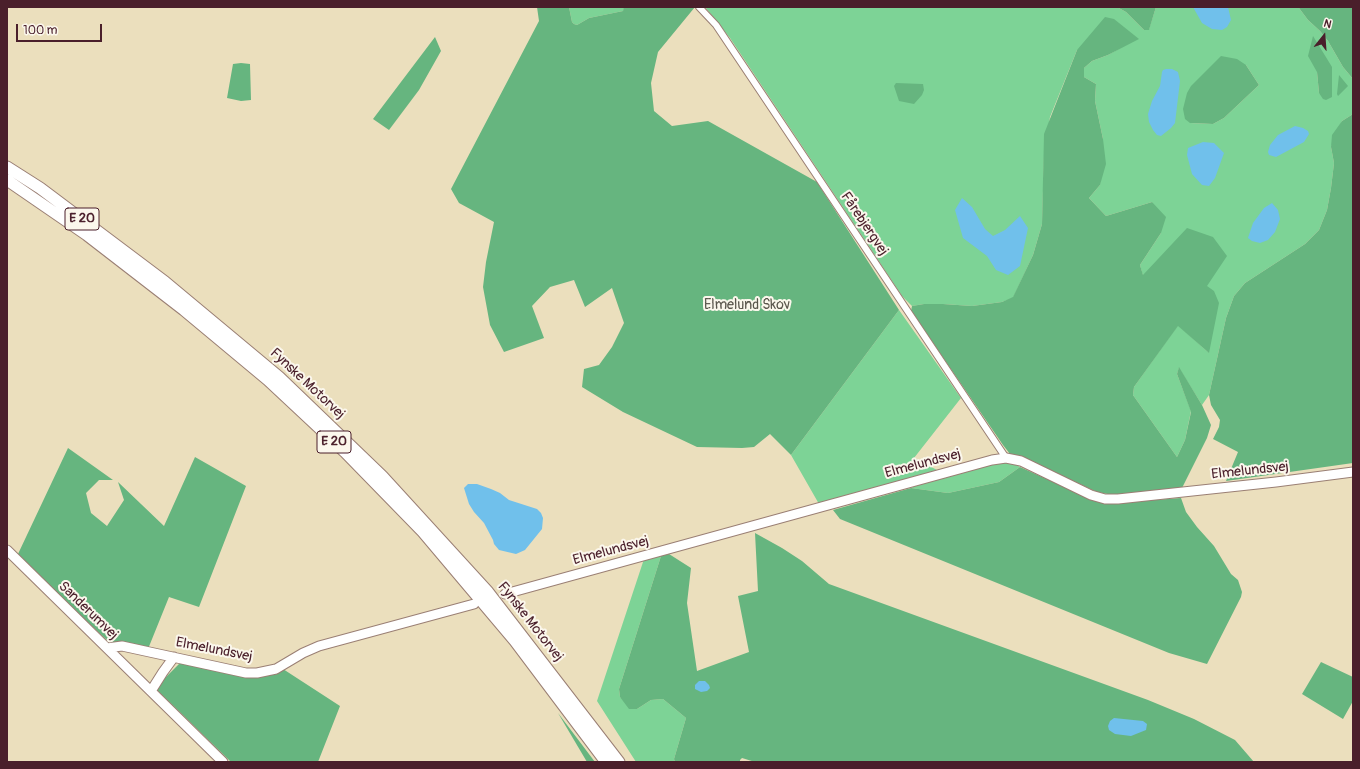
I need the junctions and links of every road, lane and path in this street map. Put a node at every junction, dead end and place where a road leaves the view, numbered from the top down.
1 (699, 7) edge
2 (7, 167) edge
3 (7, 180) edge
4 (1006, 458) junction
5 (1353, 472) edge
6 (7, 550) edge
7 (505, 594) dead end
8 (474, 604) dead end
9 (107, 648) junction
10 (174, 657) junction
11 (151, 691) junction
12 (223, 762) edge
13 (606, 762) edge
14 (619, 762) edge

1 - 4 street, Fårebjergvej
2 - 14 highway, Fynske Motorvej / E 20
3 - 13 highway, Fynske Motorvej / E 20
4 - 5 street, Elmelundsvej
4 - 7 street, Elmelundsvej
6 - 9 street, Sanderumvej
8 - 10 street, Elmelundsvej
9 - 10 street, Elmelundsvej
9 - 11 street, Sanderumvej
10 - 11 street
11 - 12 street, Sanderumvej

